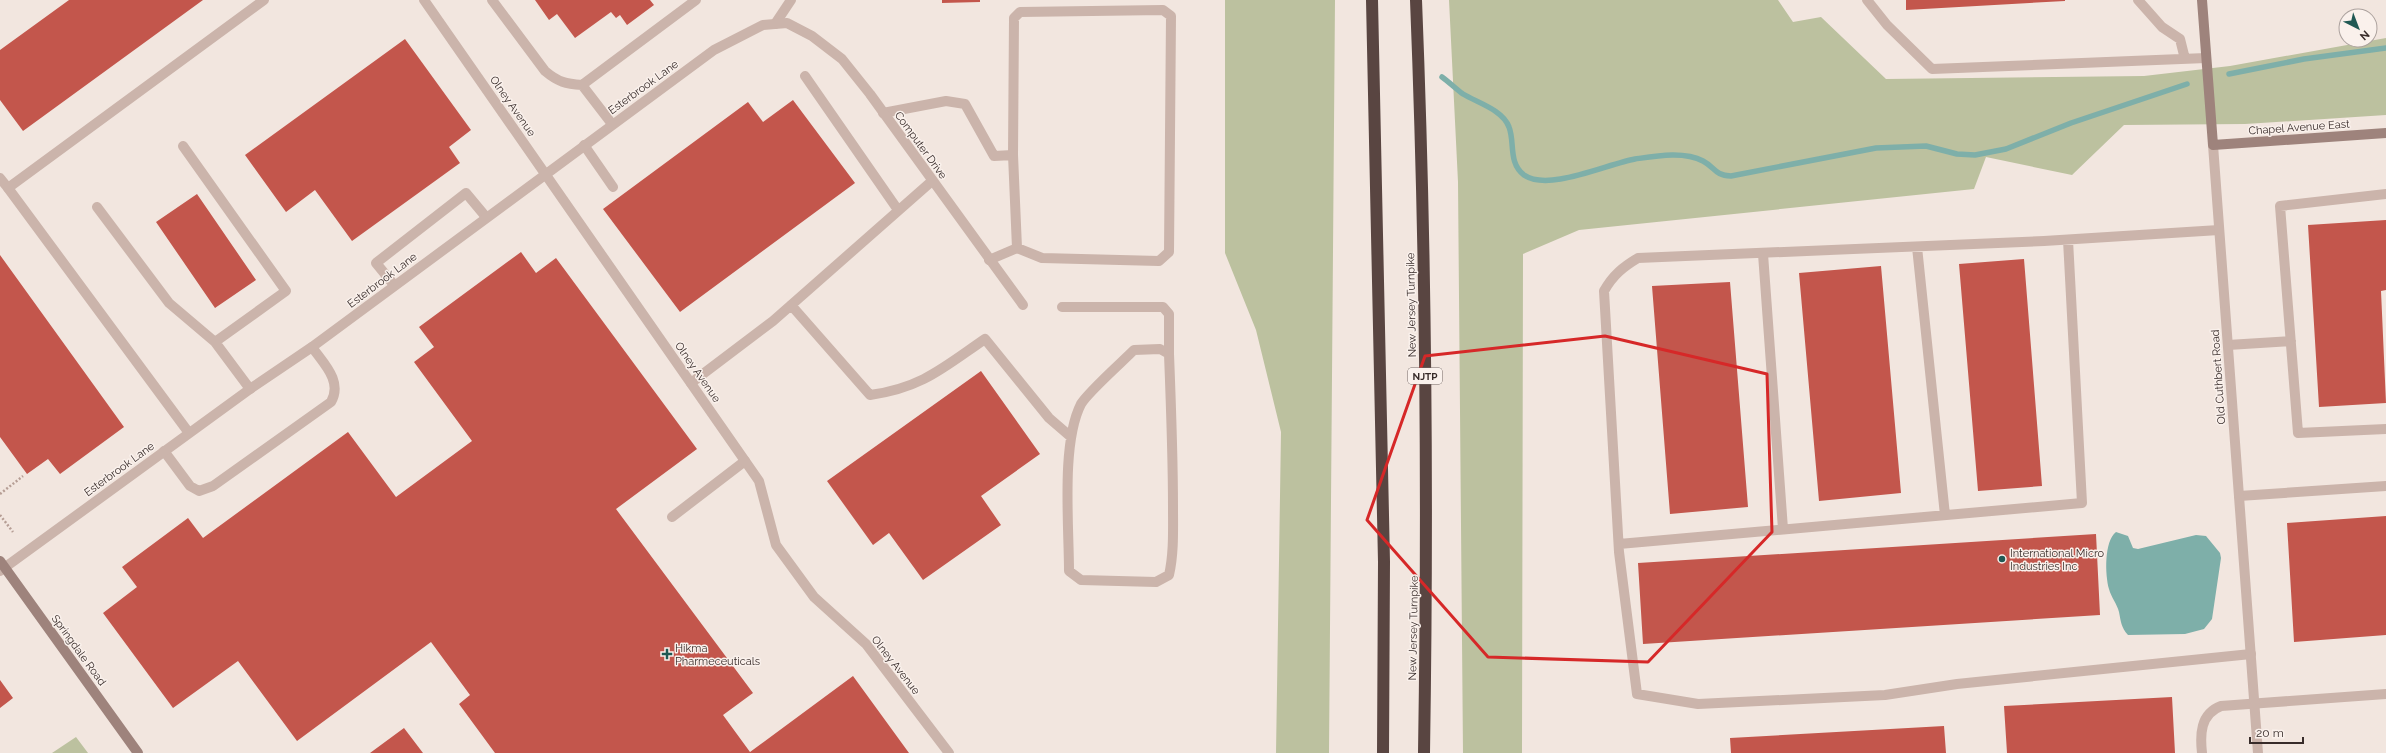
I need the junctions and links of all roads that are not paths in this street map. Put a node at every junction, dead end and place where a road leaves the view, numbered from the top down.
1 (264, 0) edge
2 (424, 0) edge
3 (492, 0) edge
4 (696, 0) edge
5 (791, 0) edge
6 (1372, 0) edge
7 (1416, 0) edge
8 (1867, 0) edge
9 (2138, 0) edge
10 (2202, 0) edge
11 (777, 24) junction
12 (2206, 58) junction
13 (2185, 59) junction
14 (805, 76) dead end
15 (582, 85) junction
16 (883, 113) junction
17 (612, 124) junction
18 (2386, 133) edge
19 (584, 145) junction
20 (2213, 145) junction
21 (183, 146) dead end
22 (1013, 155) junction
23 (545, 173) junction
24 (0, 178) edge
25 (932, 181) junction
26 (613, 187) dead end
27 (8, 188) junction
28 (2386, 194) edge
29 (97, 207) dead end
30 (898, 210) junction
31 (486, 217) junction
32 (2220, 230) junction
33 (2068, 240) junction
34 (1917, 247) junction
35 (1017, 248) junction
36 (1763, 254) junction
37 (989, 260) junction
38 (394, 285) junction
39 (791, 304) junction
40 (1023, 305) dead end
41 (1062, 307) dead end
42 (2291, 341) junction
43 (215, 342) junction
44 (2228, 346) junction
45 (312, 347) junction
46 (1169, 354) junction
47 (691, 383) junction
48 (250, 388) junction
49 (2386, 429) edge
50 (189, 433) junction
51 (1071, 437) junction
52 (164, 451) junction
53 (745, 461) junction
54 (2386, 486) edge
55 (2239, 496) junction
56 (1945, 515) junction
57 (672, 517) dead end
58 (1783, 529) junction
59 (1619, 544) junction
60 (2, 566) edge
61 (2251, 654) junction
62 (2386, 694) edge
63 (2254, 704) junction
64 (138, 753) edge
65 (949, 753) edge
66 (1383, 753) edge
67 (1424, 753) edge
68 (2202, 753) edge
69 (2258, 753) edge

1 - 27 street
2 - 23 street, Olney Avenue
3 - 15 street
4 - 15 street
5 - 11 street
6 - 66 highway
7 - 67 highway, New Jersey Turnpike / NJTP
8 - 13 street
9 - 13 street
10 - 12 street, Old Cuthbert Road
11 - 16 street, Computer Drive
11 - 17 street, Esterbrook Lane
12 - 13 street
12 - 20 street, Old Cuthbert Road
14 - 30 street
15 - 17 street
16 - 22 street
16 - 25 street, Computer Drive
17 - 19 street, Esterbrook Lane
18 - 20 street, Chapel Avenue East
19 - 23 street, Esterbrook Lane
19 - 26 street
20 - 32 street, Old Cuthbert Road
21 - 43 street
22 - 35 street
22 - 35 street
23 - 31 street, Esterbrook Lane
23 - 47 street, Olney Avenue
24 - 27 street
25 - 30 street
25 - 37 street, Computer Drive
27 - 50 street
28 - 42 street
29 - 43 street
30 - 39 street
31 - 38 street, Esterbrook Lane
31 - 38 street
32 - 33 street
32 - 44 street, Old Cuthbert Road
33 - 34 street
33 - 56 street
34 - 36 street
34 - 56 street
35 - 37 street
36 - 58 street
36 - 59 street
37 - 40 street, Computer Drive
38 - 45 street, Esterbrook Lane
39 - 47 street
39 - 51 street
41 - 46 street
42 - 44 street
42 - 49 street
43 - 48 street
44 - 55 street, Old Cuthbert Road
45 - 48 street, Esterbrook Lane
45 - 52 street
46 - 51 street
46 - 51 street
47 - 53 street, Olney Avenue
48 - 50 street, Esterbrook Lane
50 - 52 street, Esterbrook Lane
52 - 60 street, Esterbrook Lane
53 - 57 street
53 - 65 street, Olney Avenue
54 - 55 street
55 - 61 street, Old Cuthbert Road
56 - 58 street
58 - 59 street
59 - 61 street
60 - 64 street, Springdale Road
61 - 63 street, Old Cuthbert Road
62 - 63 street
63 - 68 street
63 - 69 street, Old Cuthbert Road

